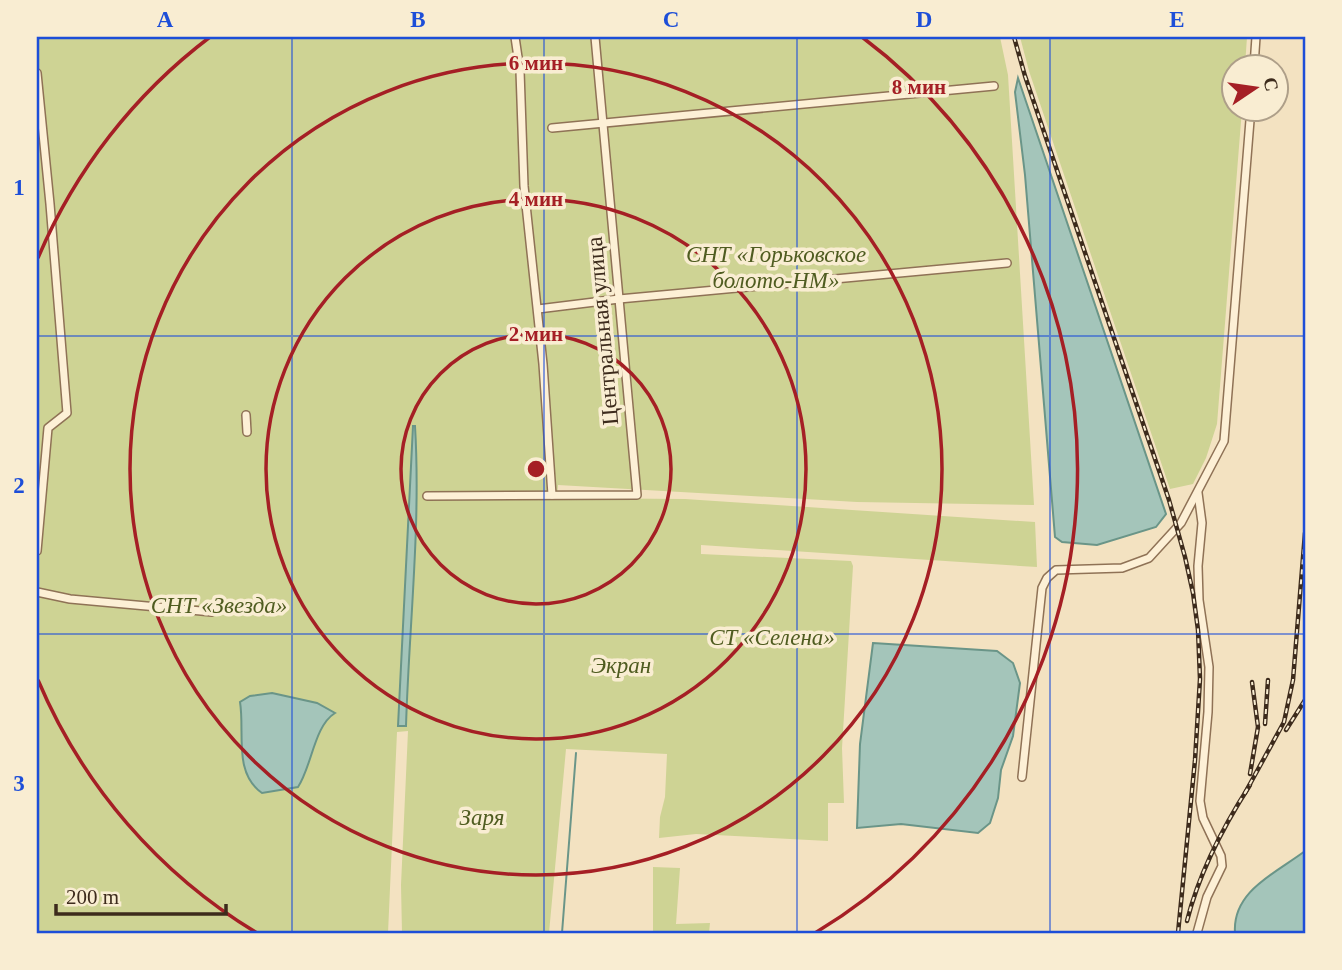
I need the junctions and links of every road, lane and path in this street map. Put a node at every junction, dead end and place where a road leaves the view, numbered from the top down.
1 (515, 37) edge
2 (595, 37) edge
3 (37, 73) edge
4 (994, 86) dead end
5 (603, 122) junction
6 (1250, 122) edge
7 (552, 128) dead end
8 (1007, 263) dead end
9 (619, 299) junction
10 (538, 309) junction
11 (246, 415) dead end
12 (247, 432) dead end
13 (1198, 492) junction
14 (552, 495) junction
15 (427, 496) dead end
16 (1189, 508) junction
17 (1202, 523) junction
18 (37, 551) edge
19 (37, 592) edge
20 (212, 612) dead end
21 (1022, 777) dead end
22 (1198, 933) edge

1 - 10 street
2 - 5 street, Центральная улица
3 - 18 street
4 - 5 street
5 - 7 street
5 - 9 street, Центральная улица
6 - 13 street
8 - 9 street
9 - 10 street
9 - 14 street, Центральная улица
10 - 14 street
11 - 12 street
13 - 16 street
13 - 17 street
14 - 15 street
16 - 17 street
16 - 21 street
17 - 22 street
19 - 20 street

